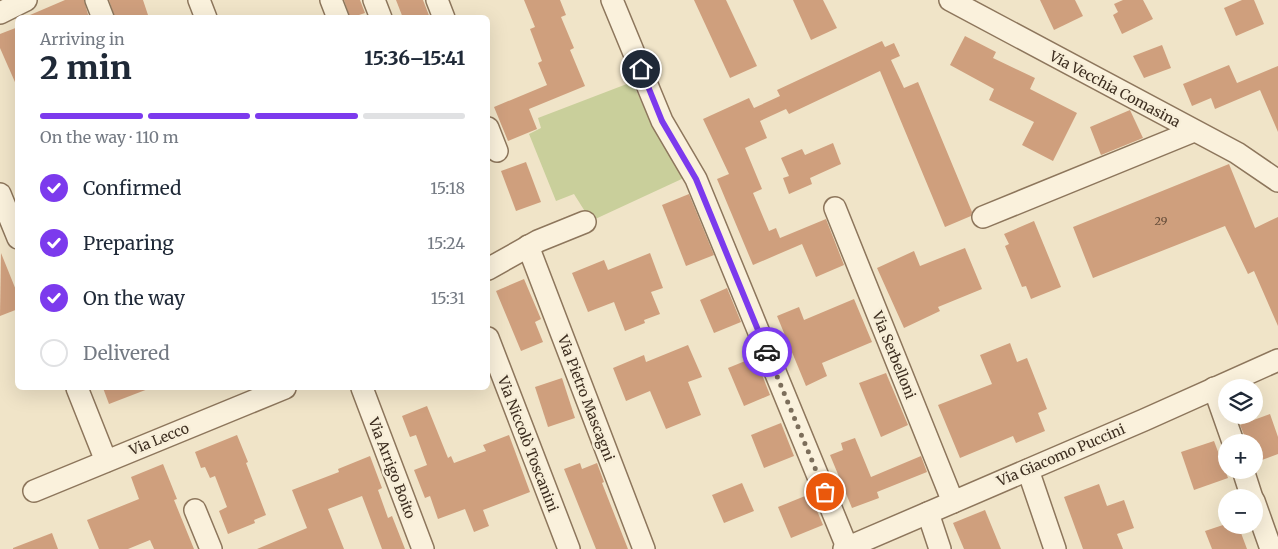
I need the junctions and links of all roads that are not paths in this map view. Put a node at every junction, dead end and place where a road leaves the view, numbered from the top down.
1 (26, 0) edge
2 (96, 0) edge
3 (199, 0) edge
4 (331, 0) edge
5 (374, 0) edge
6 (437, 0) edge
7 (612, 0) edge
8 (950, 0) edge
9 (0, 13) edge
10 (102, 15) edge
11 (205, 15) edge
12 (337, 15) edge
13 (380, 15) edge
14 (443, 15) edge
15 (1194, 131) junction
16 (490, 133) edge
17 (497, 151) dead end
18 (1278, 181) edge
19 (0, 194) edge
20 (835, 208) dead end
21 (983, 217) dead end
22 (585, 222) dead end
23 (15, 231) edge
24 (528, 246) junction
25 (490, 268) edge
26 (490, 343) edge
27 (1278, 360) edge
28 (1214, 388) junction
29 (78, 390) edge
30 (273, 390) edge
31 (363, 390) edge
32 (250, 394) edge
33 (1230, 434) edge
34 (106, 461) junction
35 (1028, 470) junction
36 (34, 491) dead end
37 (953, 502) junction
38 (195, 510) dead end
39 (928, 513) junction
40 (1263, 528) edge
41 (845, 548) edge
42 (211, 549) edge
43 (423, 549) edge
44 (569, 549) edge
45 (644, 549) edge
46 (940, 549) edge
47 (1055, 549) edge
48 (1270, 549) edge

1 - 9 street
2 - 10 street
3 - 11 street
4 - 12 street
5 - 13 street
6 - 14 street
7 - 41 street
8 - 15 street, Via Vecchia Comasina
15 - 18 street, Via Vecchia Comasina
15 - 21 street
16 - 17 street
19 - 23 street
20 - 37 street, Via Serbelloni
22 - 24 street
24 - 25 street
24 - 45 street, Via Pietro Mascagni
26 - 44 street, Via Niccolò Toscanini
27 - 28 street, Via Giacomo Puccini
28 - 33 street
28 - 35 street, Via Giacomo Puccini
29 - 34 street
30 - 32 street, Via Lecco
31 - 43 street, Via Arrigo Boito
32 - 34 street, Via Lecco
34 - 36 street, Via Lecco
35 - 37 street, Via Giacomo Puccini
35 - 47 street
37 - 39 street, Via Giacomo Puccini
38 - 42 street
39 - 41 street, Via Giacomo Puccini
39 - 46 street
40 - 48 street

